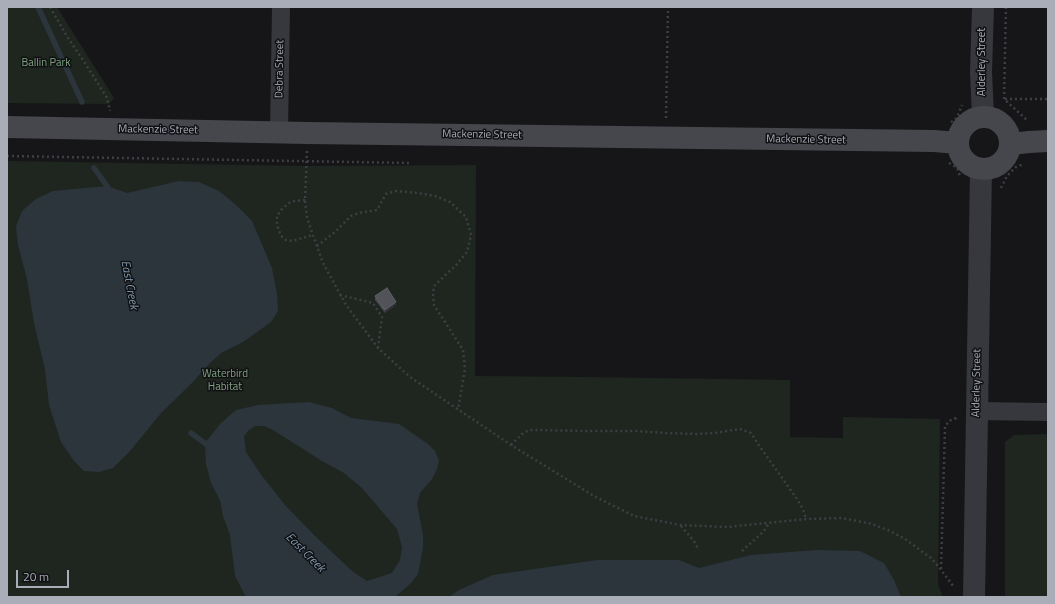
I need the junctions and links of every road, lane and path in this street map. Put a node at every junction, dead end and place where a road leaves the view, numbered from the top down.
1 (50, 7) edge
2 (281, 7) edge
3 (668, 7) edge
4 (983, 7) edge
5 (1006, 7) edge
6 (1000, 99) dead end
7 (1004, 99) junction
8 (1048, 99) edge
9 (110, 111) dead end
10 (983, 116) junction
11 (1028, 121) dead end
12 (7, 127) edge
13 (279, 132) junction
14 (666, 138) junction
15 (1048, 141) edge
16 (958, 142) junction
17 (1011, 144) junction
18 (7, 156) edge
19 (944, 160) dead end
20 (307, 162) junction
21 (411, 163) dead end
22 (981, 169) junction
23 (960, 180) dead end
24 (305, 200) junction
25 (313, 235) junction
26 (317, 246) junction
27 (340, 295) junction
28 (378, 348) junction
29 (458, 410) junction
30 (966, 411) junction
31 (1048, 412) edge
32 (511, 445) junction
33 (806, 519) junction
34 (769, 522) junction
35 (680, 526) junction
36 (698, 550) dead end
37 (742, 551) dead end
38 (974, 597) edge

1 - 9 path
2 - 13 street, Debra Street
3 - 14 path
4 - 10 street, Alderley Street
5 - 7 path
6 - 7 path
7 - 8 path
7 - 11 path
10 - 16 main road
10 - 17 main road
12 - 13 main road, Mackenzie Street
13 - 14 main road, Mackenzie Street
14 - 16 main road, Mackenzie Street
15 - 17 main road
16 - 22 main road
17 - 22 main road
18 - 20 path
19 - 23 path
20 - 21 path
20 - 24 path
22 - 30 street, Alderley Street
24 - 25 path
24 - 25 path
25 - 26 path
26 - 27 path
26 - 29 path
27 - 28 path
27 - 28 path
28 - 29 path
29 - 32 path
30 - 31 street
30 - 33 path
30 - 38 street, Alderley Street
32 - 33 path
32 - 35 path
33 - 34 path
34 - 35 path
34 - 37 path
35 - 36 path

